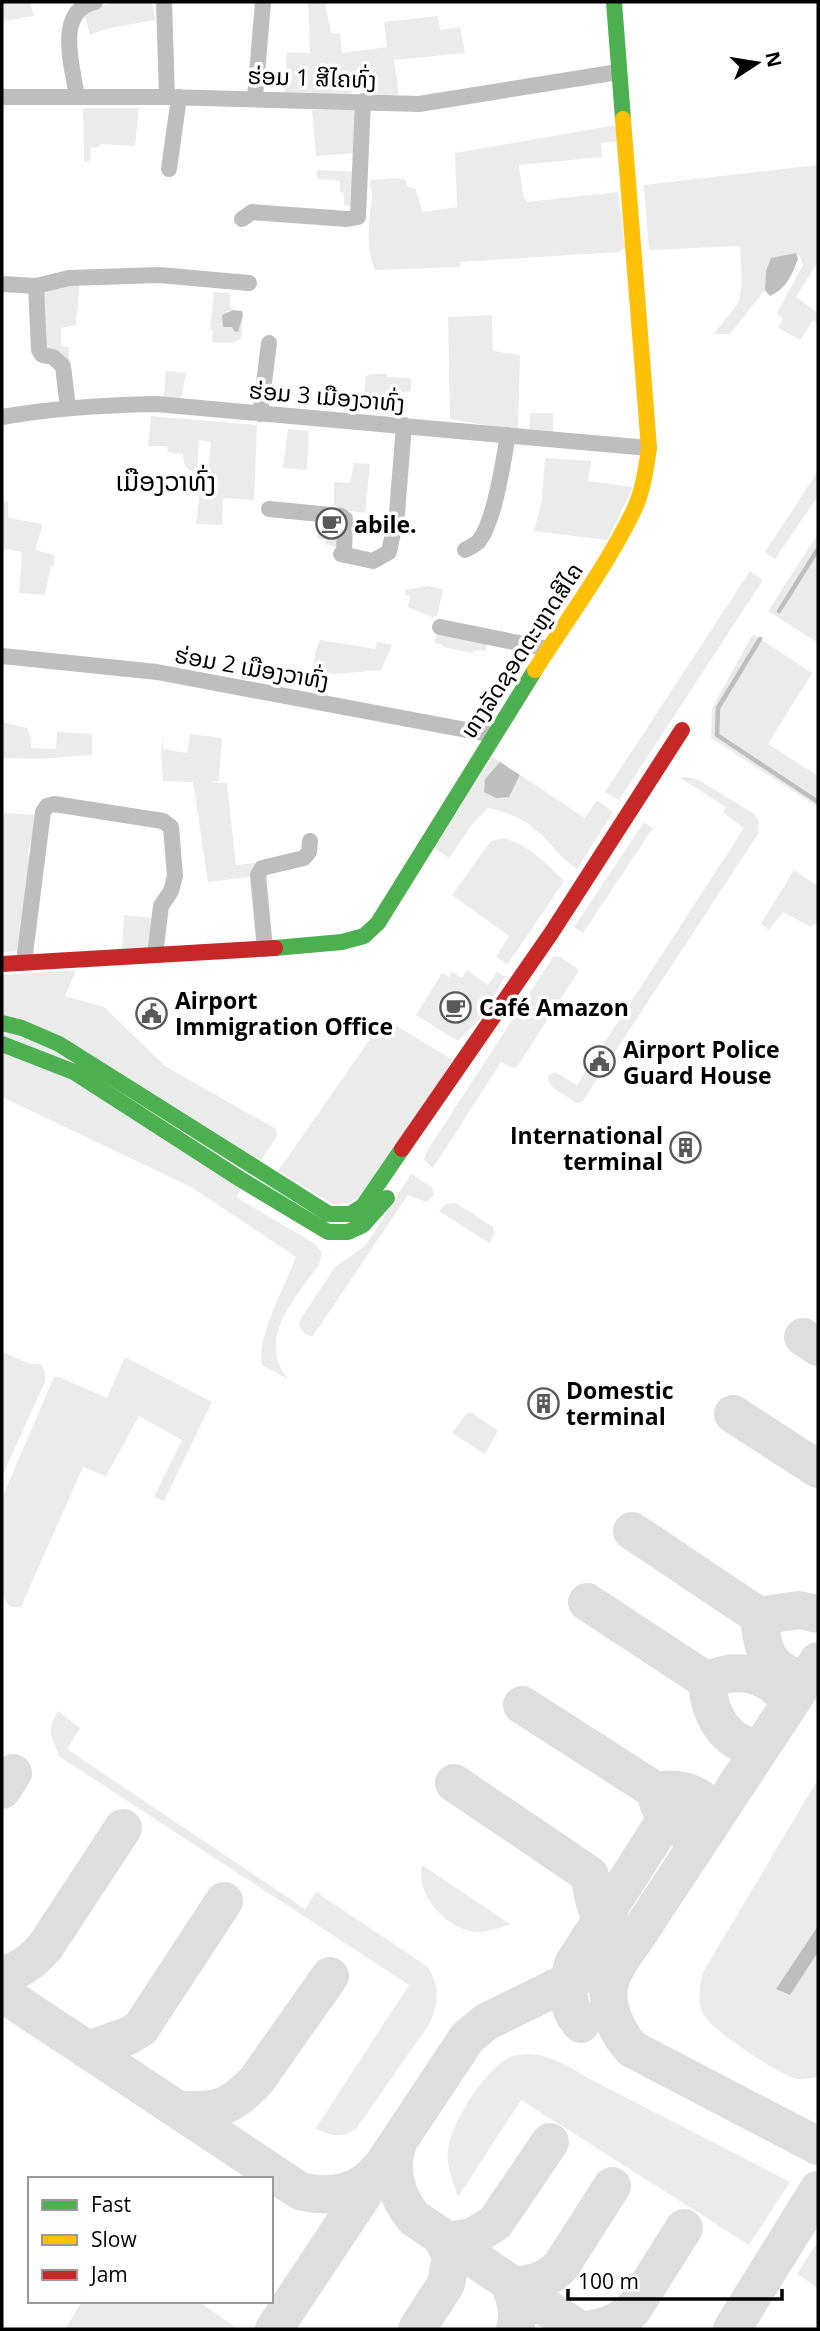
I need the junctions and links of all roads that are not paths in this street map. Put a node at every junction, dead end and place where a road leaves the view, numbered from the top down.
1 (94, 2) edge
2 (164, 2) edge
3 (263, 2) edge
4 (615, 2) edge
5 (618, 72) junction
6 (2, 97) edge
7 (78, 97) junction
8 (173, 97) junction
9 (255, 99) junction
10 (363, 101) junction
11 (169, 169) dead end
12 (242, 219) dead end
13 (249, 282) dead end
14 (2, 284) edge
15 (36, 286) junction
16 (269, 343) dead end
17 (68, 408) junction
18 (260, 414) junction
19 (2, 417) edge
20 (404, 425) junction
21 (508, 435) junction
22 (649, 448) junction
23 (269, 509) dead end
24 (465, 550) dead end
25 (440, 627) dead end
26 (548, 649) junction
27 (2, 656) edge
28 (682, 730) dead end
29 (493, 734) junction
30 (662, 760) junction
31 (310, 841) dead end
32 (265, 949) junction
33 (155, 955) junction
34 (24, 962) junction
35 (2, 964) edge
36 (2, 1023) edge
37 (2, 1044) edge
38 (88, 1071) junction
39 (267, 1173) junction
40 (257, 1190) junction

1 - 7 street
2 - 8 street
3 - 9 street
4 - 5 street, ທາງລັດຊອດຕະຫຼາດສີໄຄ
5 - 10 street, ຮ່ອມ 1 ສີໄຄທົ່ງ
5 - 22 street, ທາງລັດຊອດຕະຫຼາດສີໄຄ
6 - 7 street, ຮ່ອມ 1 ສີໄຄທົ່ງ
7 - 8 street, ຮ່ອມ 1 ສີໄຄທົ່ງ
8 - 9 street, ຮ່ອມ 1 ສີໄຄທົ່ງ
8 - 11 street
9 - 10 street, ຮ່ອມ 1 ສີໄຄທົ່ງ
10 - 12 street
13 - 15 street
14 - 15 street
15 - 17 street
16 - 18 street
17 - 18 street, ຮ່ອມ 3 ເມືອງວາທົ່ງ
17 - 19 street, ຮ່ອມ 3 ເມືອງວາທົ່ງ
18 - 20 street, ຮ່ອມ 3 ເມືອງວາທົ່ງ
20 - 21 street, ຮ່ອມ 3 ເມືອງວາທົ່ງ
20 - 23 street
21 - 22 street, ຮ່ອມ 3 ເມືອງວາທົ່ງ
21 - 24 street
22 - 26 street, ທາງລັດຊອດຕະຫຼາດສີໄຄ
25 - 26 street
26 - 29 street, ທາງລັດຊອດຕະຫຼາດສີໄຄ
27 - 29 street, ຮ່ອມ 2 ເມືອງວາທົ່ງ
28 - 30 street
29 - 32 street, ທາງລັດຊອດຕະຫຼາດສີໄຄ
30 - 39 street
30 - 40 street
31 - 32 street
32 - 33 street, ທາງລັດຊອດຕະຫຼາດສີໄຄ
33 - 34 street, ທາງລັດຊອດຕະຫຼາດສີໄຄ
33 - 34 street
34 - 35 street, ທາງລັດຊອດຕະຫຼາດສີໄຄ
36 - 38 street
37 - 38 street
38 - 39 street
38 - 40 street
39 - 40 street

